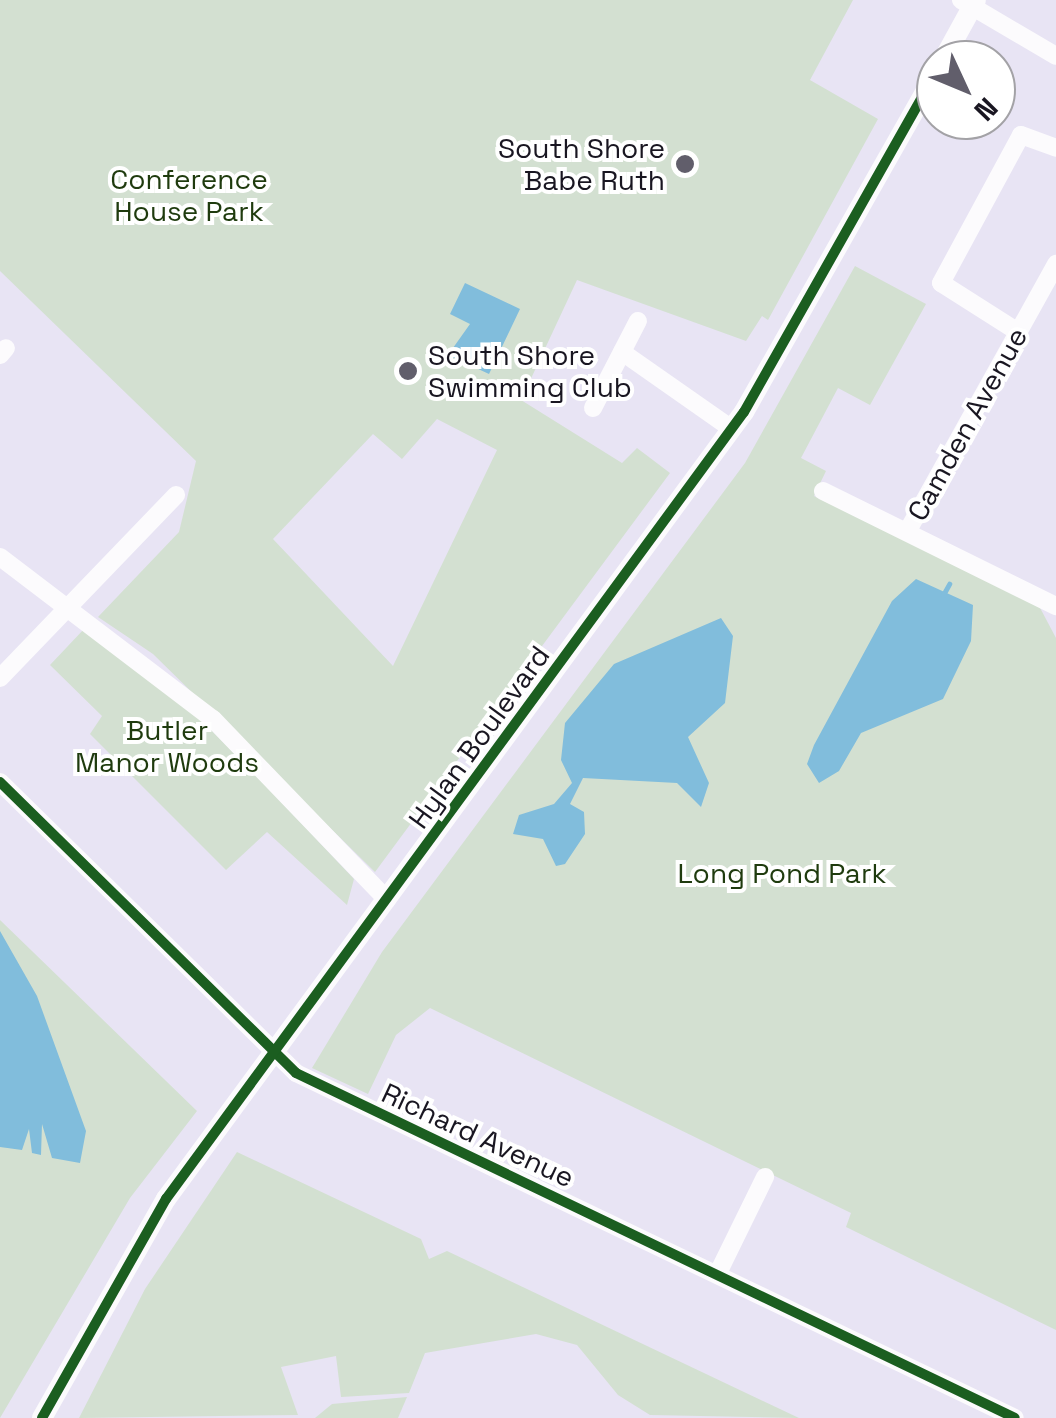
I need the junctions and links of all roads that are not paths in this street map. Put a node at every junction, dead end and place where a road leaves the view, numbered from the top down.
1 (970, 2) edge
2 (952, 40) edge
3 (1056, 56) edge
4 (916, 108) edge
5 (1056, 148) edge
6 (1056, 264) edge
7 (638, 321) dead end
8 (1018, 332) junction
9 (622, 352) junction
10 (592, 408) dead end
11 (732, 429) junction
12 (823, 491) dead end
13 (176, 496) dead end
14 (907, 532) junction
15 (0, 557) edge
16 (1056, 606) edge
17 (68, 610) junction
18 (0, 678) edge
19 (0, 782) edge
20 (387, 900) junction
21 (274, 1052) junction
22 (766, 1177) dead end
23 (718, 1273) junction
24 (42, 1418) edge
25 (1015, 1418) edge

1 - 2 main road
1 - 3 street
4 - 11 main road, Hylan Boulevard
5 - 8 street
6 - 8 street, Camden Avenue
7 - 9 street
8 - 14 street, Camden Avenue
9 - 10 street
9 - 11 street
11 - 20 main road, Hylan Boulevard
12 - 14 street
13 - 17 street
14 - 16 street
15 - 17 street
17 - 18 street
17 - 20 street
19 - 21 street, Richard Avenue
20 - 21 main road, Hylan Boulevard
21 - 23 street, Richard Avenue
21 - 24 main road, Hylan Boulevard
22 - 23 street
23 - 25 street, Richard Avenue

